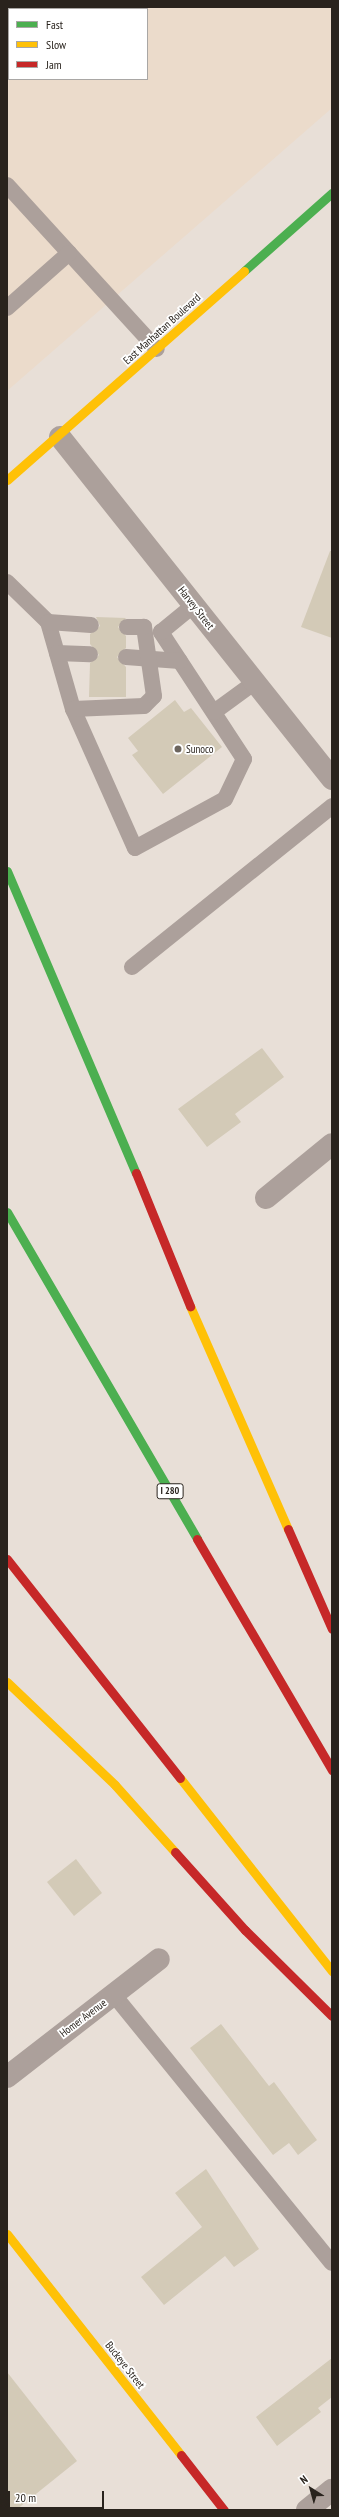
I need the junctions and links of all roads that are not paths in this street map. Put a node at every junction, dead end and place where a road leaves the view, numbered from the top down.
1 (7, 185) edge
2 (332, 193) edge
3 (69, 253) junction
4 (7, 308) edge
5 (157, 349) junction
6 (60, 437) junction
7 (7, 480) edge
8 (7, 582) edge
9 (194, 605) junction
10 (48, 622) junction
11 (91, 625) dead end
12 (127, 627) dead end
13 (57, 653) junction
14 (90, 654) dead end
15 (126, 657) dead end
16 (149, 659) junction
17 (180, 661) junction
18 (255, 682) junction
19 (73, 709) junction
20 (214, 712) junction
21 (332, 779) edge
22 (332, 806) edge
23 (7, 871) edge
24 (132, 967) dead end
25 (332, 1144) edge
26 (266, 1198) dead end
27 (7, 1212) edge
28 (7, 1559) edge
29 (332, 1629) edge
30 (7, 1682) edge
31 (332, 1770) edge
32 (159, 1959) dead end
33 (332, 1971) edge
34 (114, 1995) junction
35 (332, 2016) edge
36 (7, 2077) edge
37 (7, 2234) edge
38 (332, 2263) edge
39 (332, 2490) edge
40 (224, 2510) edge
41 (307, 2510) edge

1 - 3 lane
2 - 5 main road, East Manhattan Boulevard
3 - 4 lane
3 - 5 lane
5 - 6 main road, East Manhattan Boulevard
6 - 7 main road, East Manhattan Boulevard
6 - 9 street, Harvey Street
8 - 10 lane
9 - 17 lane
9 - 18 street, Harvey Street
10 - 11 lane
10 - 13 lane
12 - 16 lane
13 - 14 lane
13 - 19 lane
15 - 16 lane
16 - 17 lane
16 - 19 lane
17 - 20 lane
18 - 20 lane
18 - 21 street, Harvey Street
19 - 20 lane
22 - 24 lane
23 - 29 main road
25 - 26 street
27 - 31 main road, I 280
28 - 33 main road
30 - 35 main road
32 - 34 street, Homer Avenue
34 - 36 street, Homer Avenue
34 - 38 lane
37 - 40 main road, Buckeye Street
39 - 41 street

